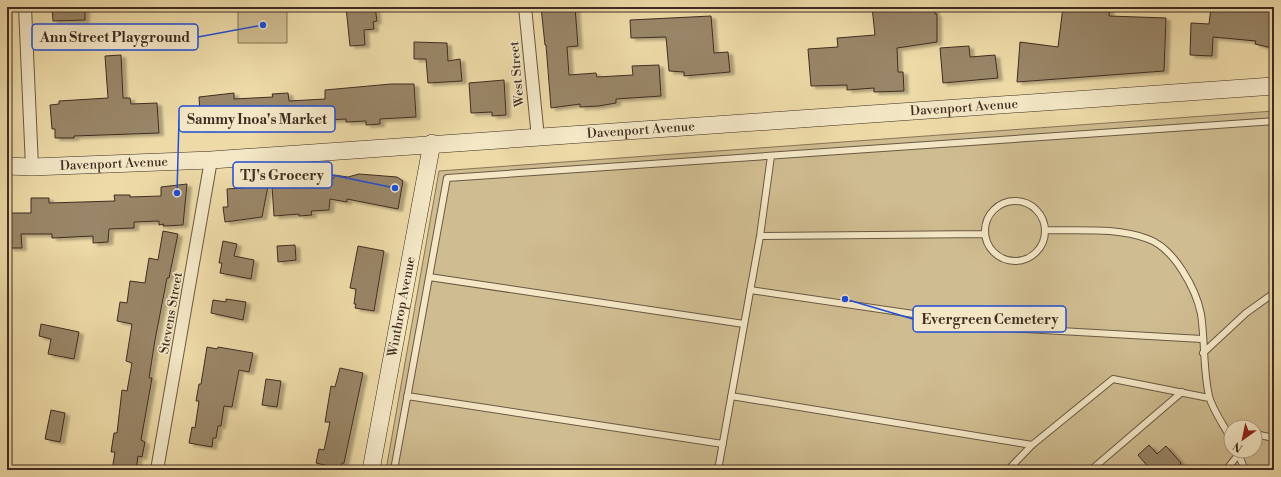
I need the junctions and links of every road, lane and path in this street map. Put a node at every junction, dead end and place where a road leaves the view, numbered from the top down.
1 (25, 7) edge
2 (525, 7) edge
3 (1274, 86) edge
4 (1274, 121) edge
5 (538, 138) junction
6 (432, 143) junction
7 (771, 156) junction
8 (211, 160) junction
9 (7, 166) edge
10 (32, 167) junction
11 (1046, 230) junction
12 (985, 234) junction
13 (760, 236) junction
14 (429, 277) junction
15 (750, 290) junction
16 (1274, 293) edge
17 (744, 324) junction
18 (1202, 339) junction
19 (1203, 353) junction
20 (1182, 392) junction
21 (408, 396) junction
22 (731, 396) junction
23 (1209, 398) junction
24 (1223, 421) edge
25 (1263, 436) edge
26 (1274, 438) edge
27 (723, 444) junction
28 (1032, 445) junction
29 (1233, 459) edge
30 (1240, 459) edge
31 (157, 470) edge
32 (372, 470) edge
33 (394, 470) edge
34 (718, 470) edge
35 (1008, 470) edge
36 (1091, 470) edge
37 (1226, 470) edge
38 (1245, 470) edge

1 - 10 street
2 - 5 street, West Street
3 - 5 main road, Davenport Avenue
4 - 7 lane
5 - 6 main road, Davenport Avenue
6 - 8 main road, Davenport Avenue
6 - 32 main road, Winthrop Avenue
7 - 13 lane
7 - 14 lane
8 - 10 main road, Davenport Avenue
8 - 31 street, Stevens Street
9 - 10 main road, Davenport Avenue
11 - 12 lane
11 - 12 lane
11 - 18 lane
12 - 13 lane
13 - 15 lane
14 - 17 lane
14 - 21 lane
15 - 17 lane
15 - 18 lane
16 - 19 lane
17 - 22 lane
18 - 19 lane
19 - 23 lane
20 - 23 lane
20 - 28 lane
20 - 36 lane
21 - 27 lane
21 - 33 lane
22 - 27 lane
22 - 28 lane
23 - 24 lane
25 - 26 lane
27 - 34 lane
28 - 35 lane
29 - 37 lane
30 - 38 lane

